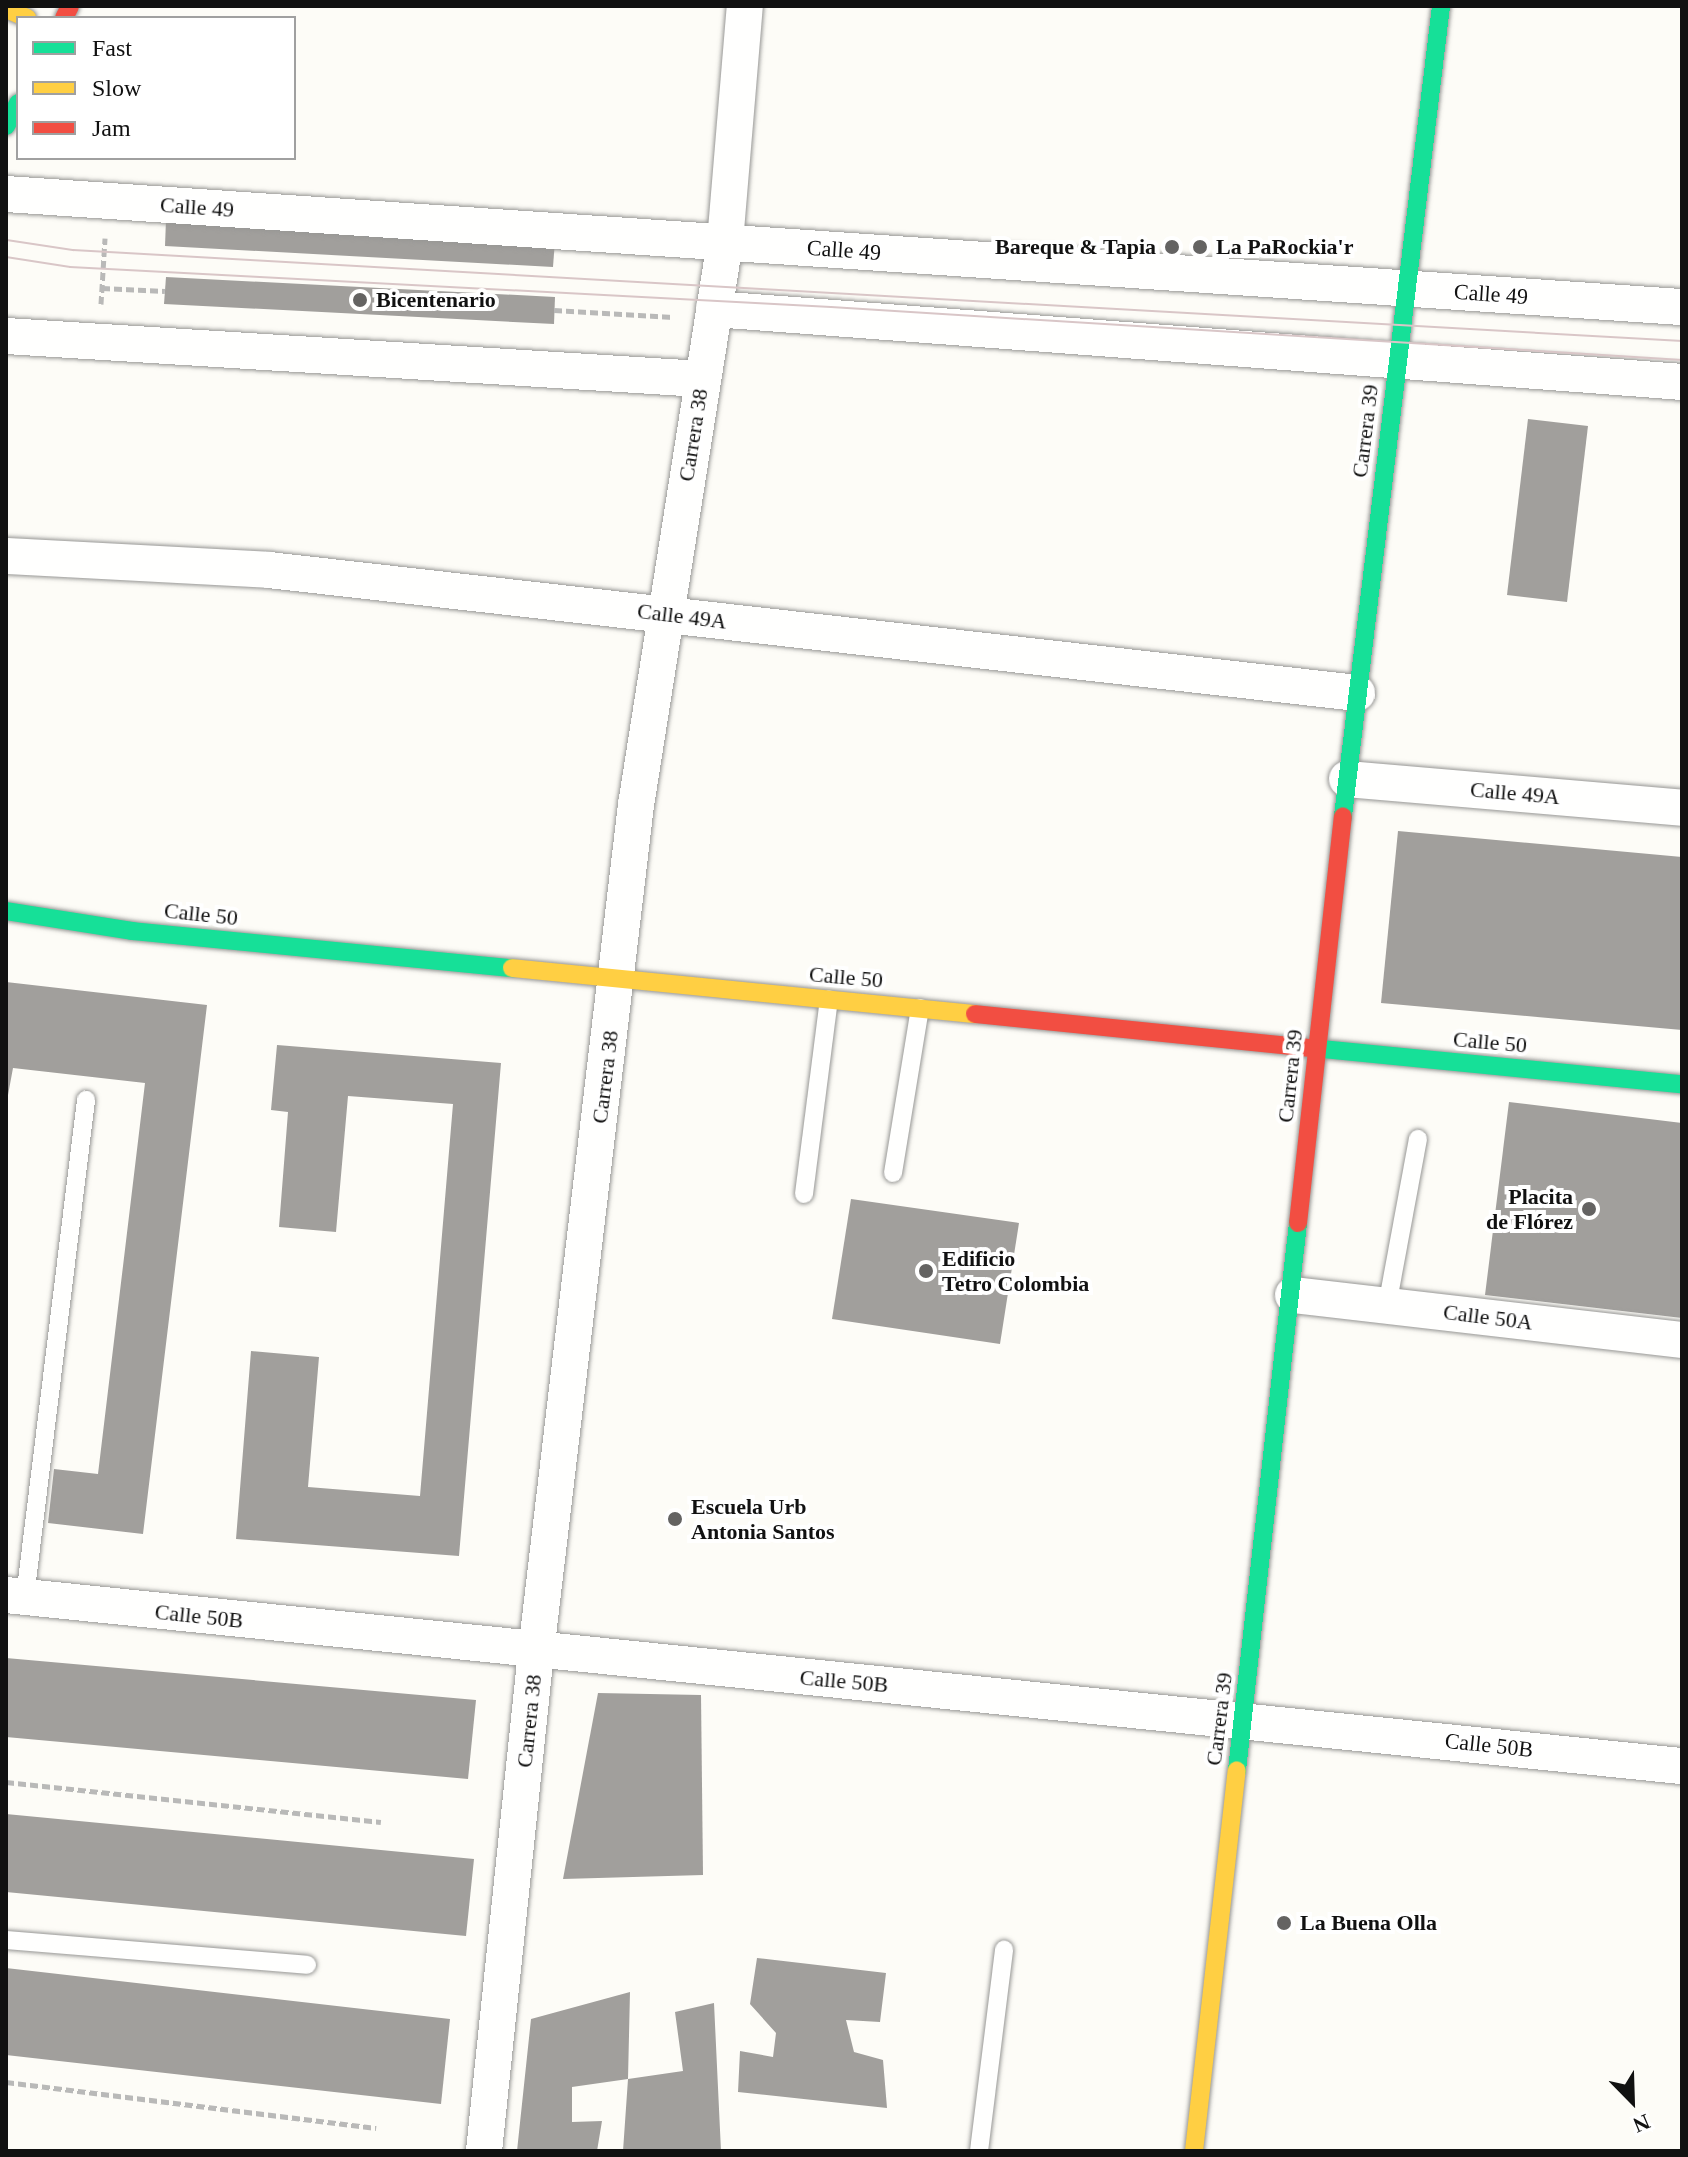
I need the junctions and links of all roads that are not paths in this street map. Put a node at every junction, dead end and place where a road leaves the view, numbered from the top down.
1 (745, 6) edge
2 (1441, 6) edge
3 (16, 107) edge
4 (6, 126) edge
5 (6, 194) edge
6 (725, 242) junction
7 (1407, 289) junction
8 (1682, 307) edge
9 (713, 314) junction
10 (6, 336) edge
11 (1398, 362) junction
12 (702, 379) junction
13 (1682, 382) edge
14 (6, 556) edge
15 (666, 614) junction
16 (1357, 693) junction
17 (1347, 779) junction
18 (1682, 808) edge
19 (6, 911) edge
20 (616, 981) junction
21 (829, 1000) junction
22 (920, 1008) junction
23 (1317, 1050) junction
24 (1682, 1084) edge
25 (86, 1100) dead end
26 (1418, 1139) dead end
27 (893, 1173) dead end
28 (804, 1194) dead end
29 (1293, 1295) junction
30 (1387, 1306) junction
31 (1682, 1340) edge
32 (15, 1596) edge
33 (536, 1652) junction
34 (1243, 1719) junction
35 (1682, 1766) edge
36 (6, 1940) edge
37 (1004, 1950) dead end
38 (307, 1965) dead end
39 (484, 2151) edge
40 (979, 2151) edge
41 (1194, 2151) edge

1 - 6 street, Carrera 38
2 - 7 main road, Carrera 39
3 - 4 main road
5 - 6 street, Calle 49
6 - 7 street, Calle 49
6 - 9 street, Carrera 38
7 - 8 street, Calle 49
7 - 11 main road, Carrera 39
9 - 11 street
9 - 12 street, Carrera 38
10 - 12 street
11 - 13 street
11 - 16 main road, Carrera 39
12 - 15 street, Carrera 38
14 - 15 street, Calle 49A
15 - 16 street, Calle 49A
15 - 20 street, Carrera 38
16 - 17 main road, Carrera 39
17 - 18 street, Calle 49A
17 - 23 main road, Carrera 39
19 - 20 main road, Calle 50
20 - 21 main road, Calle 50
20 - 33 street, Carrera 38
21 - 22 main road, Calle 50
21 - 28 lane
22 - 23 main road, Calle 50
22 - 27 lane
23 - 24 main road, Calle 50
23 - 29 main road, Carrera 39
25 - 32 lane
26 - 30 lane
29 - 30 street, Calle 50A
29 - 34 main road, Carrera 39
30 - 31 street, Calle 50A
32 - 33 street, Calle 50B
33 - 34 street, Calle 50B
33 - 39 street, Carrera 38
34 - 35 street, Calle 50B
34 - 41 main road, Carrera 39
36 - 38 lane
37 - 40 lane

